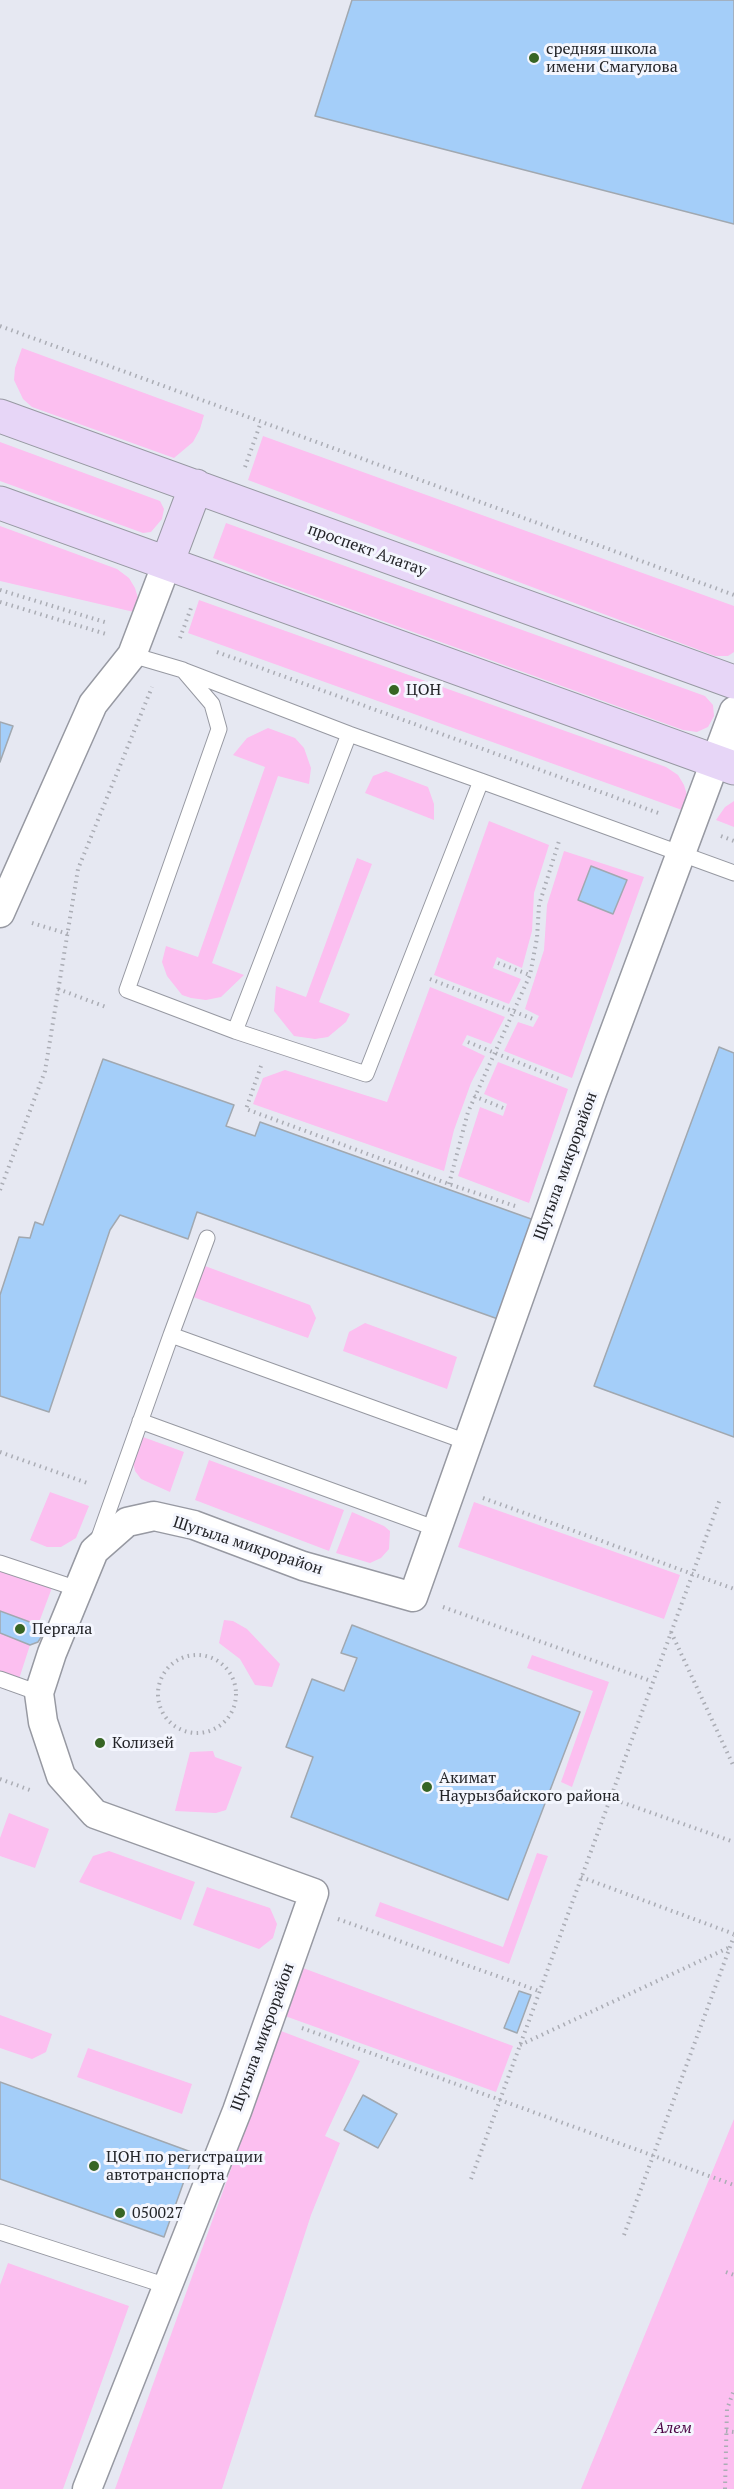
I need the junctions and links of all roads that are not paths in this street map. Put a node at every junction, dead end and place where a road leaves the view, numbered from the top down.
1 (0, 416) edge
2 (196, 486) junction
3 (0, 503) edge
4 (167, 563) junction
5 (136, 643) junction
6 (183, 670) junction
7 (734, 682) edge
8 (734, 711) edge
9 (349, 734) junction
10 (724, 764) edge
11 (481, 781) junction
12 (680, 853) junction
13 (734, 873) edge
14 (0, 913) edge
15 (235, 1031) junction
16 (207, 1238) dead end
17 (171, 1335) junction
18 (140, 1421) junction
19 (467, 1442) junction
20 (437, 1529) junction
21 (94, 1551) junction
22 (0, 1563) edge
23 (78, 1589) junction
24 (0, 1679) edge
25 (39, 1693) junction
26 (0, 2232) edge
27 (167, 2286) junction
28 (87, 2489) edge

1 - 2 main road, проспект Алатау
2 - 4 main road
2 - 7 main road, проспект Алатау
3 - 4 main road
4 - 5 street
4 - 10 main road
5 - 6 lane
5 - 14 street
6 - 9 lane
6 - 15 lane
8 - 10 street, Шугыла микрорайон
9 - 11 lane
9 - 15 lane
10 - 12 street, Шугыла микрорайон
11 - 12 lane
11 - 15 lane
12 - 13 lane
12 - 19 street, Шугыла микрорайон
16 - 17 lane
17 - 18 lane
17 - 19 lane
18 - 20 lane
18 - 21 lane
19 - 20 street, Шугыла микрорайон
20 - 21 street, Шугыла микрорайон
21 - 23 street, Шугыла микрорайон
22 - 23 lane
23 - 25 street, Шугыла микрорайон
24 - 25 lane
25 - 27 street, Шугыла микрорайон
26 - 27 lane
27 - 28 street, Шугыла микрорайон

